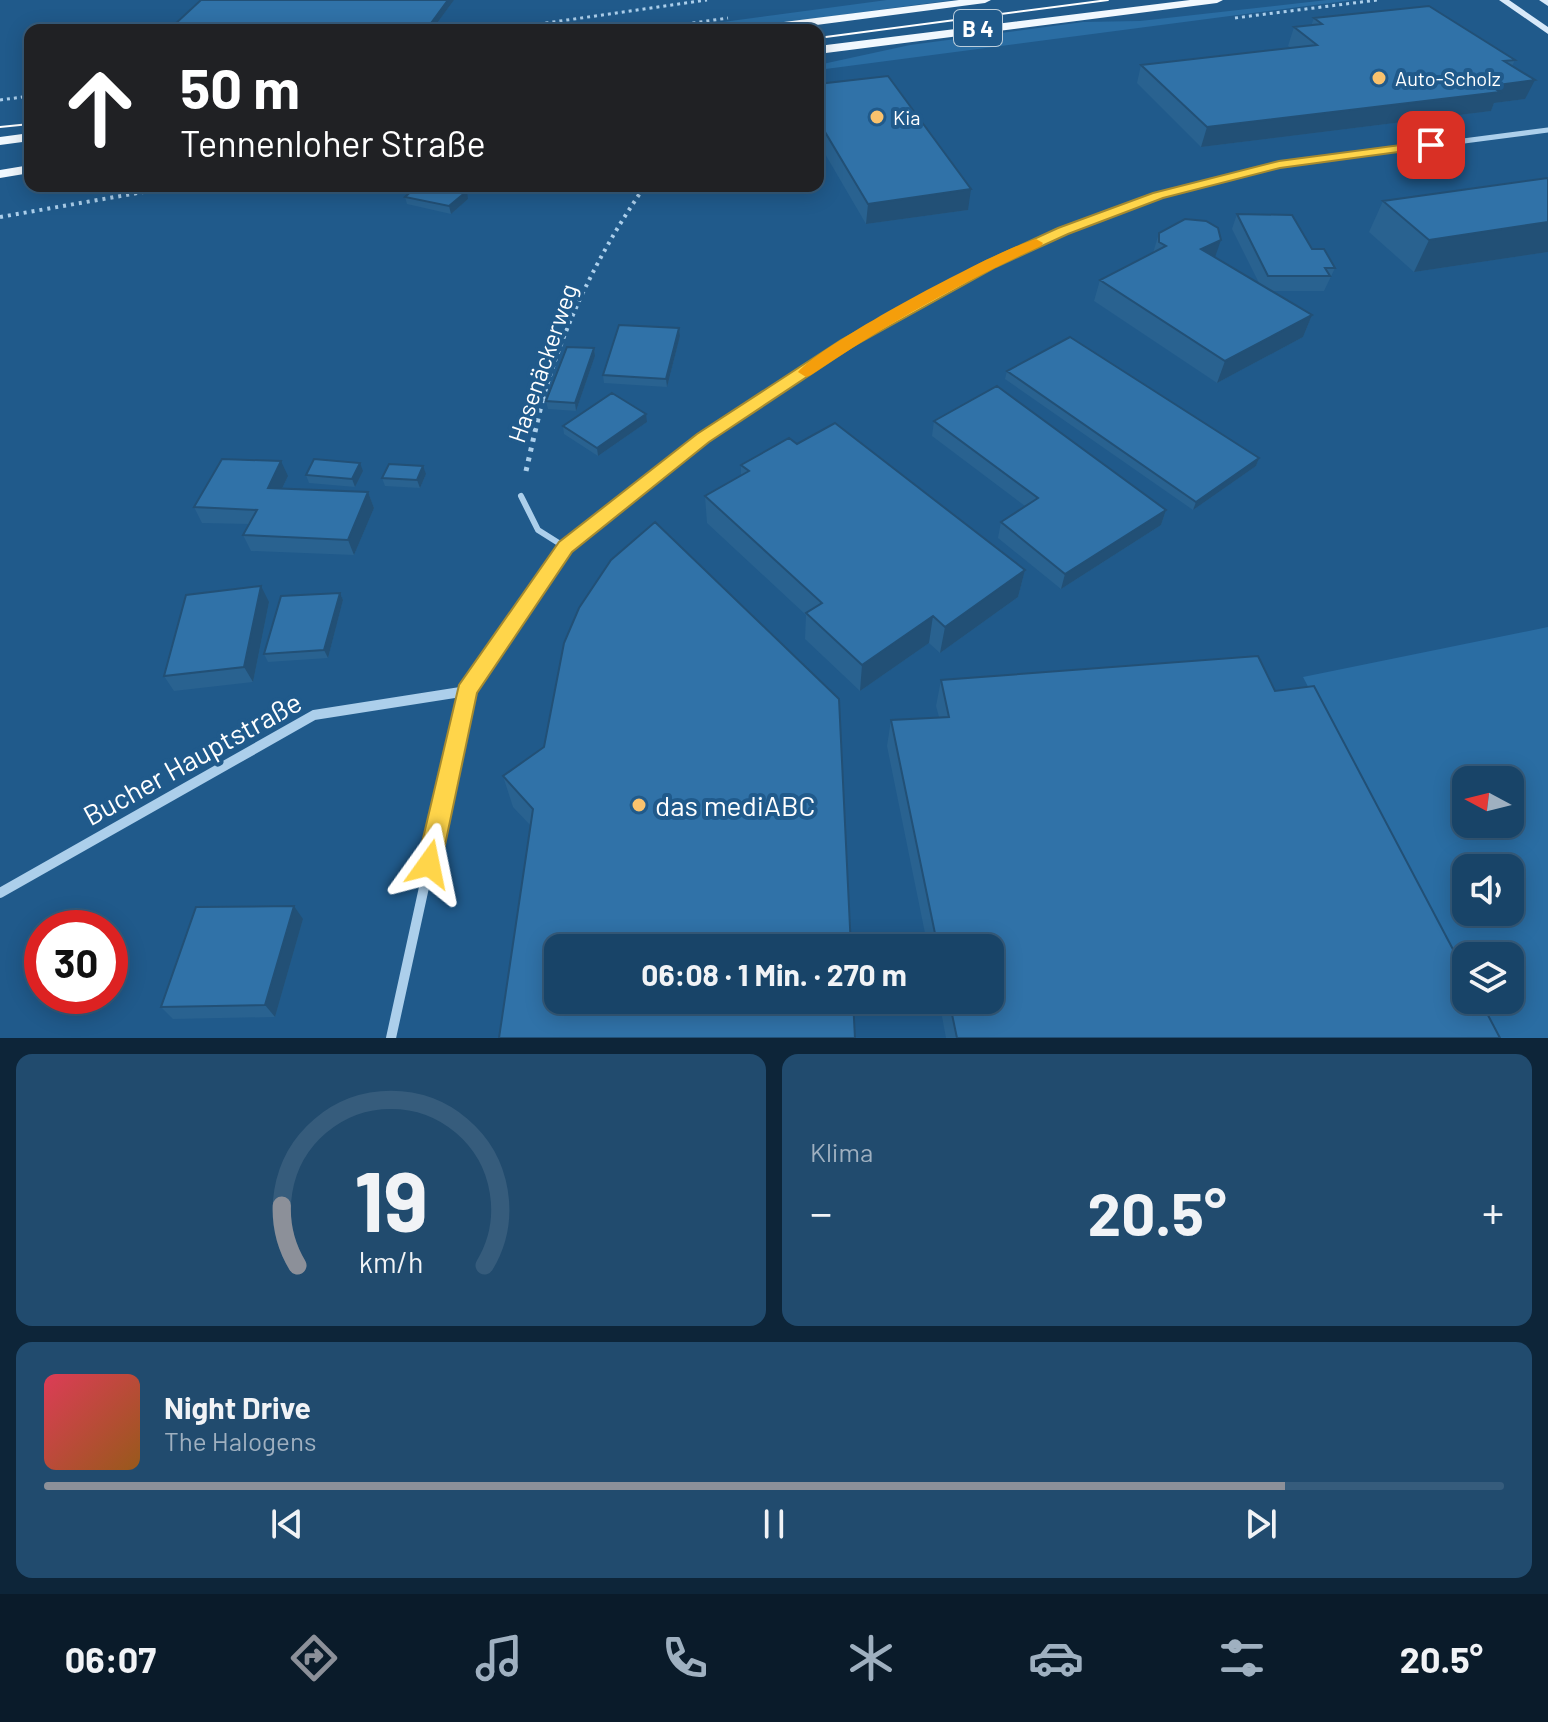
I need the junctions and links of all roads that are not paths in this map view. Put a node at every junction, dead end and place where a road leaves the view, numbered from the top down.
1 (985, 0) edge
2 (1217, 0) edge
3 (1503, 0) edge
4 (798, 24) edge
5 (1548, 31) edge
6 (824, 49) edge
7 (1548, 130) edge
8 (24, 138) edge
9 (0, 141) edge
10 (24, 170) edge
11 (0, 174) edge
12 (521, 496) road end
13 (565, 547) junction
14 (467, 691) junction
15 (0, 893) edge
16 (391, 1038) edge

1 - 4 main road, B 4
2 - 6 main road, B 4
3 - 5 street
7 - 13 street
8 - 9 main road
10 - 11 main road
12 - 13 lane
13 - 14 street
14 - 15 street, Bucher Hauptstraße
14 - 16 street

